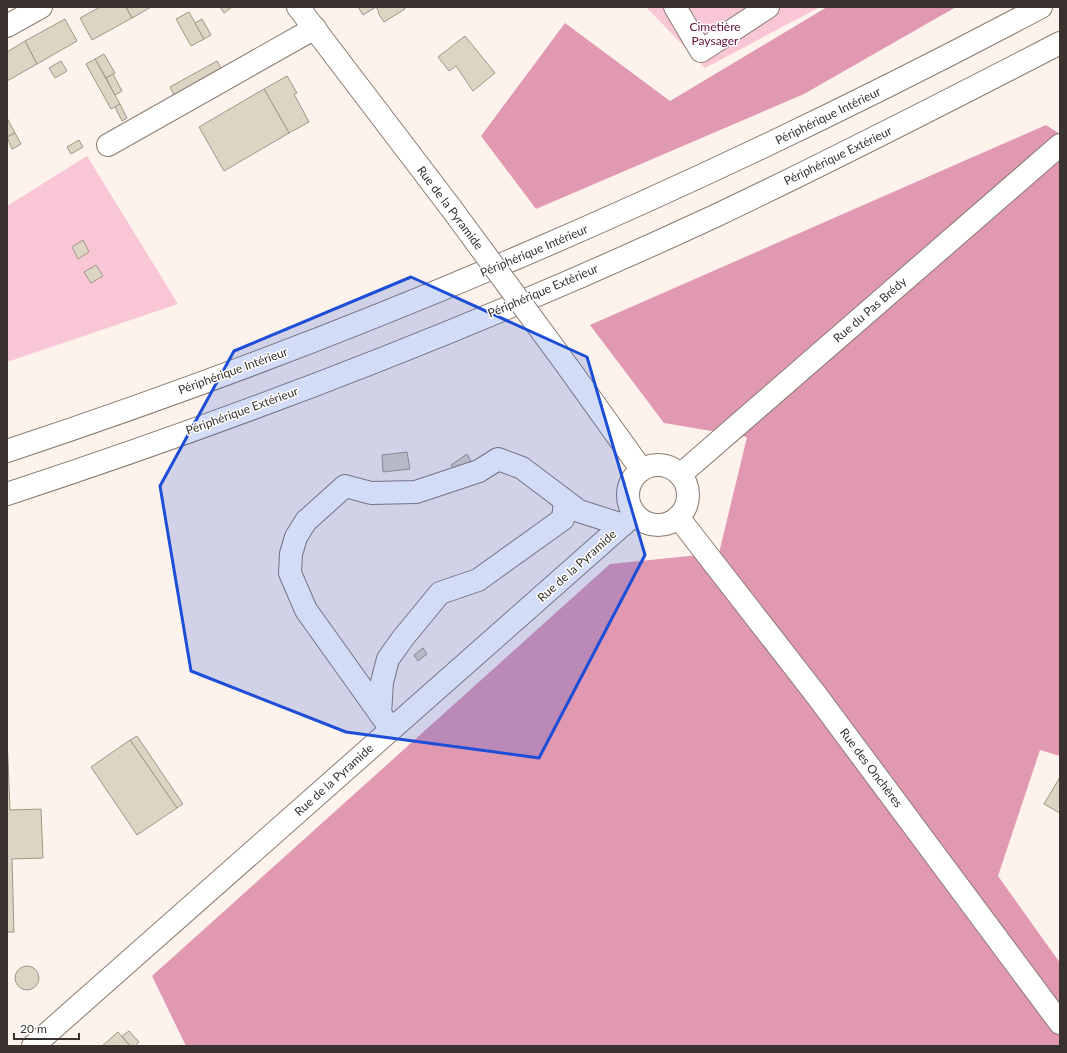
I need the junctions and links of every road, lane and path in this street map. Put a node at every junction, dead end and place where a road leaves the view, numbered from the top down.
1 (41, 7) edge
2 (298, 7) edge
3 (675, 7) edge
4 (768, 7) edge
5 (1042, 7) edge
6 (7, 26) edge
7 (315, 28) junction
8 (1060, 43) edge
9 (108, 145) dead end
10 (1060, 145) edge
11 (7, 451) edge
12 (641, 470) junction
13 (680, 475) junction
14 (7, 494) edge
15 (565, 501) junction
16 (678, 517) junction
17 (629, 520) junction
18 (385, 722) junction
19 (1060, 1023) edge
20 (33, 1046) edge

1 - 6 main road
2 - 7 main road, Rue de la Pyramide
3 - 4 main road
5 - 11 main road, Périphérique Intérieur
7 - 9 main road
7 - 12 main road, Rue de la Pyramide, bridge
8 - 14 main road, Périphérique Extérieur
10 - 13 main road, Rue du Pas Brédy
12 - 13 main road
12 - 17 main road
13 - 16 main road
15 - 17 main road
15 - 18 main road
15 - 18 main road
16 - 17 main road
16 - 19 main road, Rue des Onchères
17 - 18 main road, Rue de la Pyramide
18 - 20 main road, Rue de la Pyramide

